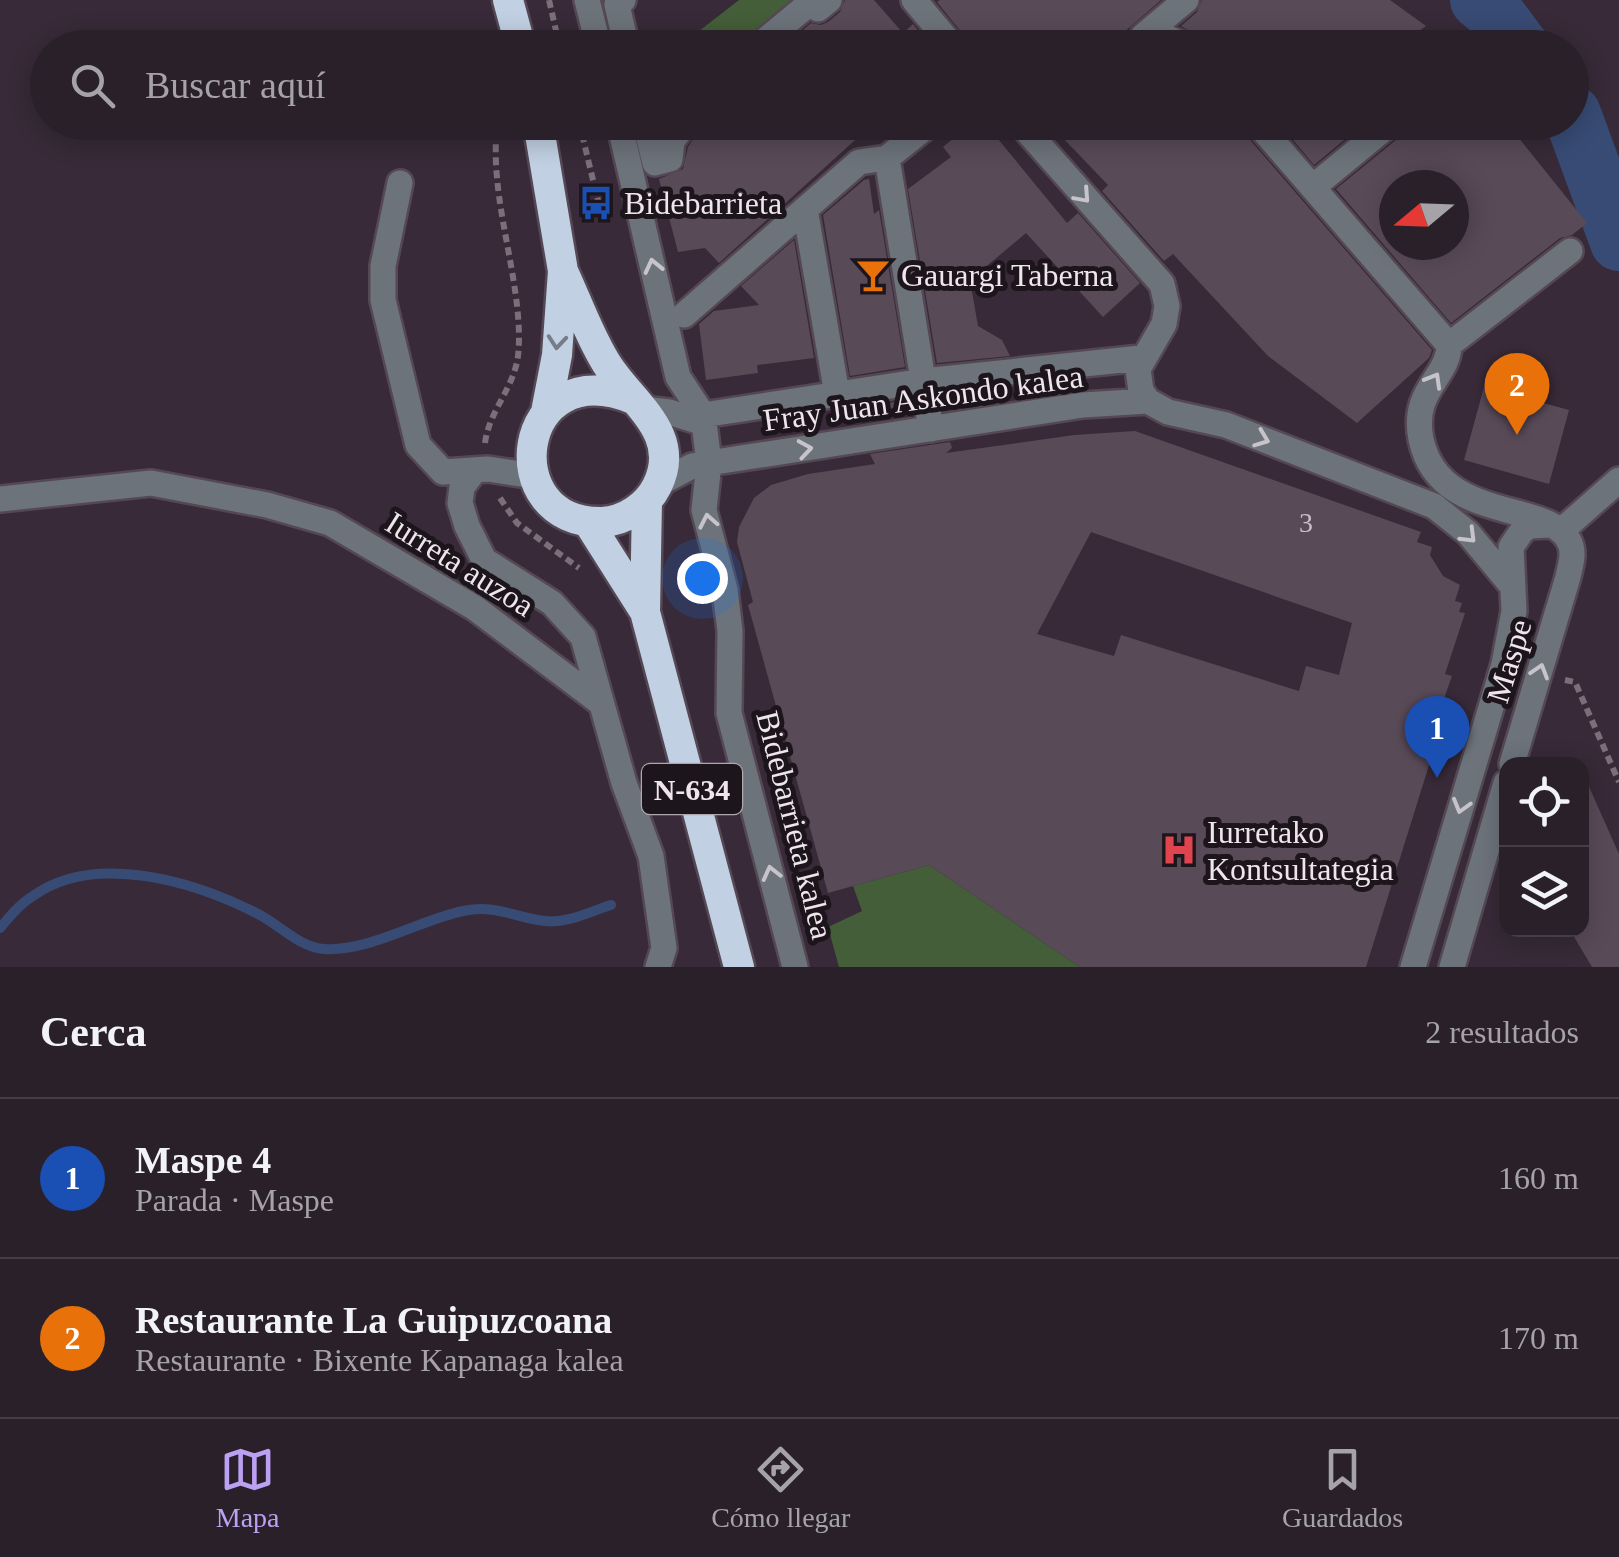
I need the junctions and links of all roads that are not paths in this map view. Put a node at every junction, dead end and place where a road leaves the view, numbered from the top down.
1 (508, 0) edge
2 (587, 0) edge
3 (624, 0) edge
4 (828, 0) edge
5 (1186, 0) edge
6 (919, 2) edge
7 (517, 30) edge
8 (594, 30) edge
9 (623, 30) edge
10 (778, 30) edge
11 (940, 30) edge
12 (1151, 30) edge
13 (541, 140) edge
14 (623, 140) edge
15 (649, 140) edge
16 (673, 140) edge
17 (910, 140) edge
18 (1043, 140) edge
19 (1272, 140) edge
20 (1370, 140) edge
21 (887, 158) junction
22 (400, 183) dead end
23 (1312, 187) junction
24 (805, 209) junction
25 (1570, 251) dead end
26 (563, 271) junction
27 (684, 315) dead end
28 (1449, 345) junction
29 (1141, 358) junction
30 (924, 381) junction
31 (837, 394) junction
32 (1148, 401) junction
33 (638, 404) junction
34 (704, 419) junction
35 (540, 425) junction
36 (931, 429) junction
37 (709, 463) junction
38 (486, 469) junction
39 (534, 476) junction
40 (1613, 485) edge
41 (652, 493) junction
42 (0, 500) edge
43 (588, 522) junction
44 (1555, 528) junction
45 (1513, 599) junction
46 (645, 612) junction
47 (601, 703) junction
48 (1514, 757) edge
49 (1499, 807) edge
50 (658, 967) edge
51 (740, 967) edge
52 (795, 967) edge
53 (1413, 967) edge
54 (1452, 967) edge

1 - 7 highway
2 - 8 street
3 - 9 street
4 - 10 street
5 - 12 street
6 - 11 street
13 - 26 highway
34 -> 14 street
15 - 16 street
17 - 21 street
18 -> 29 street
19 - 23 street
20 - 23 street
21 - 24 street
21 - 30 street
22 - 38 street
23 - 28 street
24 - 27 street
24 - 31 street
25 - 28 street
26 - 33 highway
26 -> 35 highway
44 -> 28 street
29 - 30 street, Fray Juan Askondo kalea
29 - 32 street
30 - 31 street, Fray Juan Askondo kalea
30 - 36 street
31 - 34 street, Fray Juan Askondo kalea
32 - 36 street, Fray Juan Askondo kalea
32 -> 45 street
33 - 34 street
33 - 35 highway
33 - 41 highway
34 - 37 street
35 - 38 street
35 - 39 highway
37 -> 36 street, Fray Juan Askondo kalea
37 - 41 street, Fray Juan Askondo kalea
52 -> 37 street, Bidebarrieta kalea
38 - 39 street
38 - 47 street
39 - 43 highway
40 - 44 street
41 - 43 highway
41 - 46 highway
42 - 47 street, Iurreta auzoa
43 - 46 highway
44 - 45 street, Maspe
48 -> 44 street, Maspe
45 -> 53 street, Maspe
46 - 51 highway, N-634
47 - 50 street
49 - 54 street

